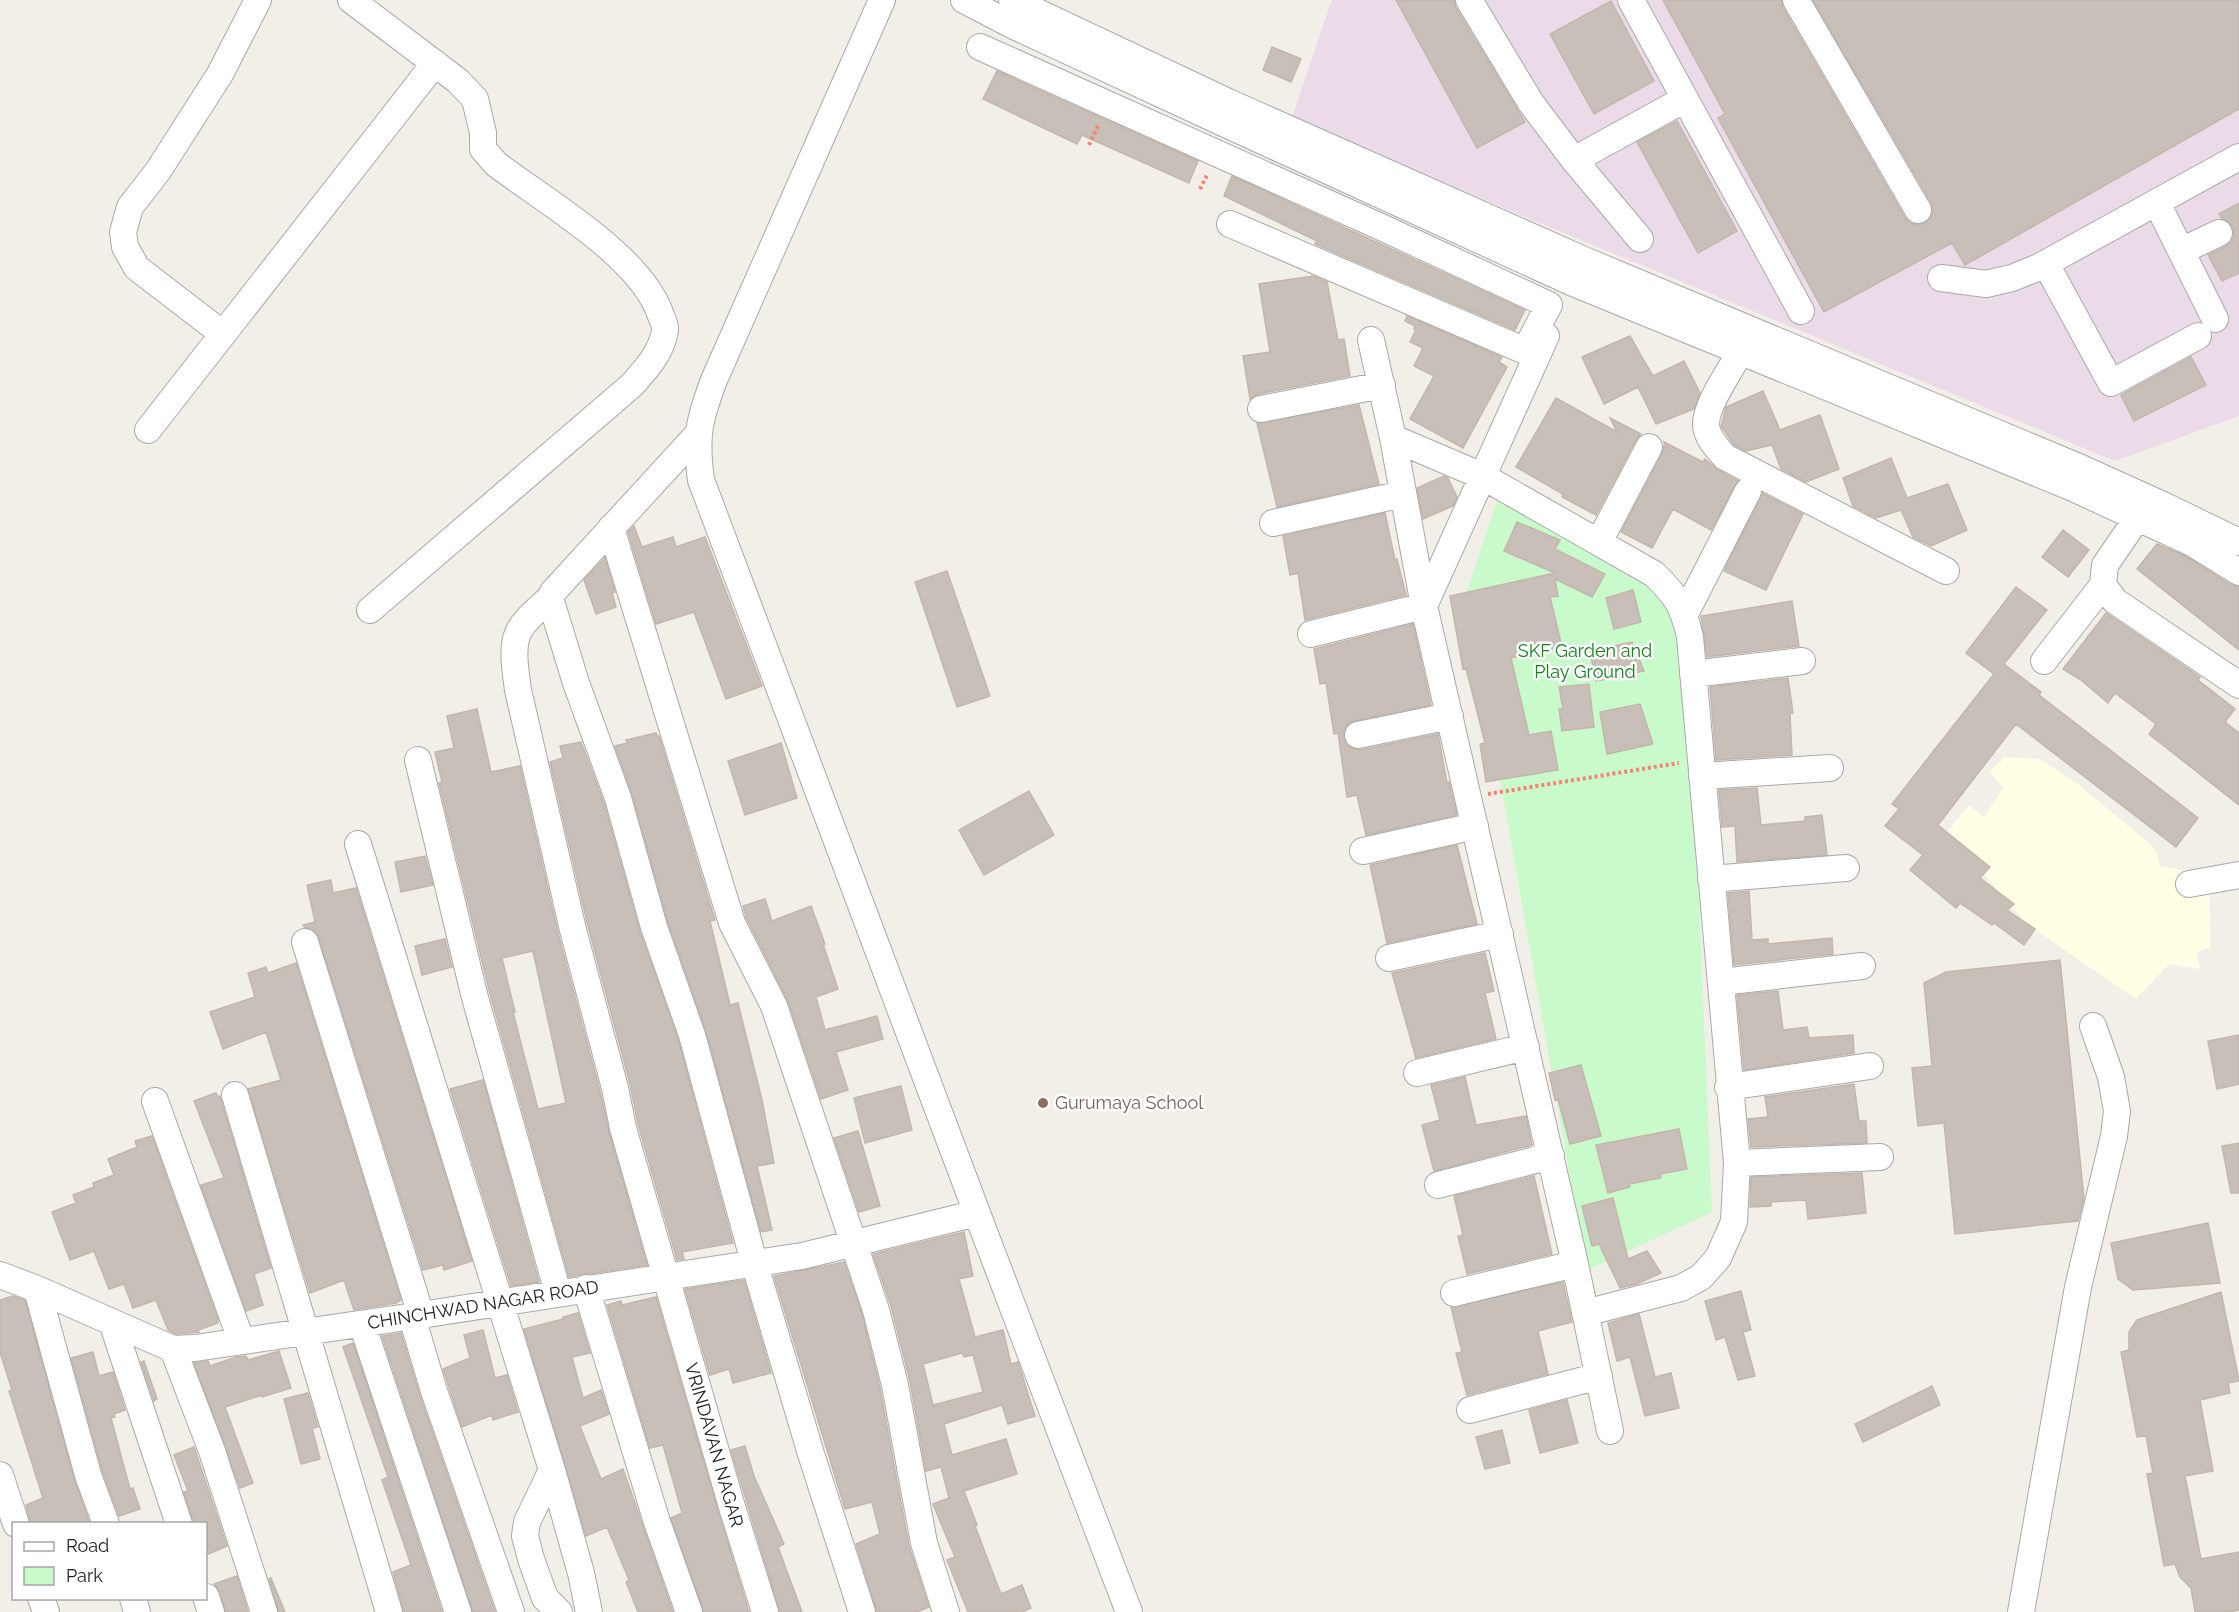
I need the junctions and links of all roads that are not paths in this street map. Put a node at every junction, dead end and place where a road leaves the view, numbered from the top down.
1 (258, 0) edge
2 (351, 0) edge
3 (882, 0) edge
4 (964, 0) edge
5 (1012, 0) edge
6 (1470, 0) edge
7 (1630, 0) edge
8 (1796, 0) edge
9 (980, 47) dead end
10 (435, 63) junction
11 (1685, 99) junction
12 (2239, 157) edge
13 (1574, 160) junction
14 (2157, 203) junction
15 (1918, 210) dead end
16 (1230, 224) dead end
17 (2219, 233) dead end
18 (1640, 239) dead end
19 (2181, 251) junction
20 (2046, 264) junction
21 (1578, 271) junction
22 (1941, 278) dead end
23 (1801, 311) dead end
24 (223, 334) junction
25 (1371, 340) dead end
26 (1534, 348) junction
27 (1741, 351) junction
28 (1382, 385) junction
29 (1262, 410) dead end
30 (148, 430) dead end
31 (697, 435) junction
32 (1393, 438) junction
33 (1649, 447) dead end
34 (1482, 476) junction
35 (1748, 491) dead end
36 (1403, 494) junction
37 (2138, 517) junction
38 (1273, 524) dead end
39 (2228, 525) edge
40 (611, 528) junction
41 (1599, 542) junction
42 (2239, 542) edge
43 (2192, 543) junction
44 (1946, 571) dead end
45 (2239, 572) edge
46 (2103, 585) junction
47 (550, 598) junction
48 (1424, 606) junction
49 (370, 610) dead end
50 (1685, 614) junction
51 (1311, 634) dead end
52 (1802, 661) dead end
53 (2044, 661) dead end
54 (1693, 674) junction
55 (2239, 685) edge
56 (1450, 716) junction
57 (1358, 735) dead end
58 (418, 760) dead end
59 (1701, 768) junction
60 (1830, 768) dead end
61 (1475, 826) junction
62 (358, 844) dead end
63 (1363, 851) dead end
64 (1846, 868) dead end
65 (2239, 875) edge
66 (1711, 879) junction
67 (2189, 884) dead end
68 (1500, 934) junction
69 (305, 942) dead end
70 (1389, 958) dead end
71 (1862, 966) dead end
72 (1721, 982) junction
73 (2093, 1026) dead end
74 (1526, 1047) junction
75 (1870, 1066) dead end
76 (1417, 1073) dead end
77 (1728, 1088) junction
78 (235, 1095) dead end
79 (155, 1101) dead end
80 (1551, 1156) junction
81 (1880, 1157) dead end
82 (1737, 1163) junction
83 (1438, 1185) dead end
84 (976, 1213) junction
85 (855, 1243) junction
86 (754, 1262) junction
87 (1575, 1264) junction
88 (0, 1275) edge
89 (665, 1276) junction
90 (586, 1288) junction
91 (37, 1289) junction
92 (558, 1293) junction
93 (1454, 1293) dead end
94 (500, 1301) junction
95 (1585, 1313) junction
96 (417, 1316) junction
97 (112, 1322) junction
98 (362, 1324) junction
99 (306, 1332) junction
100 (241, 1340) junction
101 (173, 1349) junction
102 (2063, 1368) junction
103 (1599, 1376) junction
104 (1470, 1410) dead end
105 (1610, 1431) dead end
106 (552, 1470) junction
107 (0, 1474) edge
108 (15, 1522) edge
109 (105, 1522) edge
110 (178, 1522) edge
111 (264, 1612) edge
112 (389, 1612) edge
113 (458, 1612) edge
114 (511, 1612) edge
115 (559, 1612) edge
116 (588, 1612) edge
117 (689, 1612) edge
118 (765, 1612) edge
119 (862, 1612) edge
120 (946, 1612) edge
121 (1129, 1612) edge
122 (2021, 1612) edge
123 (2037, 1612) edge

1 - 24 street
2 - 10 street
3 - 31 street
4 - 21 street
5 - 21 street
6 - 13 street
7 - 11 street
8 - 15 street
9 - 26 street
10 - 24 street
10 - 49 street
11 - 13 street
11 - 23 street
12 - 14 street
13 - 18 street
14 - 19 street
14 - 20 street
16 - 26 street
17 - 19 street
19 - 20 street
20 - 22 street
21 - 26 street
21 - 27 street
21 - 39 street
24 - 30 street
25 - 28 street
26 - 34 street
27 - 37 street
27 - 44 street
28 - 29 street
28 - 32 street
31 - 40 street, VRINDAVAN NAGAR
31 - 84 street
32 - 34 street
32 - 36 street
33 - 41 street
34 - 41 street
34 - 48 street
35 - 50 street
36 - 38 street
36 - 48 street
37 - 43 street
37 - 46 street
39 - 42 street
39 - 43 street
40 - 47 street, VRINDAVAN NAGAR
40 - 85 street
41 - 50 street
43 - 45 street
46 - 53 street
46 - 55 street
47 - 86 street
47 - 89 street, VRINDAVAN NAGAR
48 - 51 street
48 - 56 street
50 - 54 street
52 - 54 street
54 - 59 street
56 - 57 street
56 - 61 street
58 - 92 street
59 - 60 street
59 - 66 street
61 - 63 street
61 - 68 street
62 - 94 street
64 - 66 street
65 - 67 street
66 - 72 street
68 - 70 street
68 - 74 street
69 - 96 street
71 - 72 street
72 - 77 street
73 - 102 street
74 - 76 street
74 - 80 street
75 - 77 street
77 - 82 street
78 - 99 street
79 - 100 street
80 - 83 street
80 - 87 street
81 - 82 street
82 - 95 street
84 - 85 street, CHINCHWAD NAGAR ROAD
84 - 121 street
85 - 86 street, CHINCHWAD NAGAR ROAD
85 - 120 street
86 - 89 street, CHINCHWAD NAGAR ROAD
86 - 119 street
87 - 93 street
87 - 95 street
88 - 91 street, CHINCHWAD NAGAR ROAD
89 - 90 street, CHINCHWAD NAGAR ROAD
89 - 118 street, VRINDAVAN NAGAR
90 - 92 street, CHINCHWAD NAGAR ROAD
90 - 117 street
91 - 97 street, CHINCHWAD NAGAR ROAD
91 - 109 street
92 - 94 street, CHINCHWAD NAGAR ROAD
94 - 96 street, CHINCHWAD NAGAR ROAD
94 - 106 street
95 - 103 street
96 - 98 street, CHINCHWAD NAGAR ROAD
96 - 114 street
97 - 101 street, CHINCHWAD NAGAR ROAD
97 - 110 street
98 - 99 street, CHINCHWAD NAGAR ROAD
98 - 113 street
99 - 100 street, CHINCHWAD NAGAR ROAD
99 - 112 street
100 - 101 street, CHINCHWAD NAGAR ROAD
101 - 111 street
102 - 122 street
102 - 123 street
103 - 104 street
103 - 105 street
106 - 115 street
106 - 116 street
107 - 108 street

